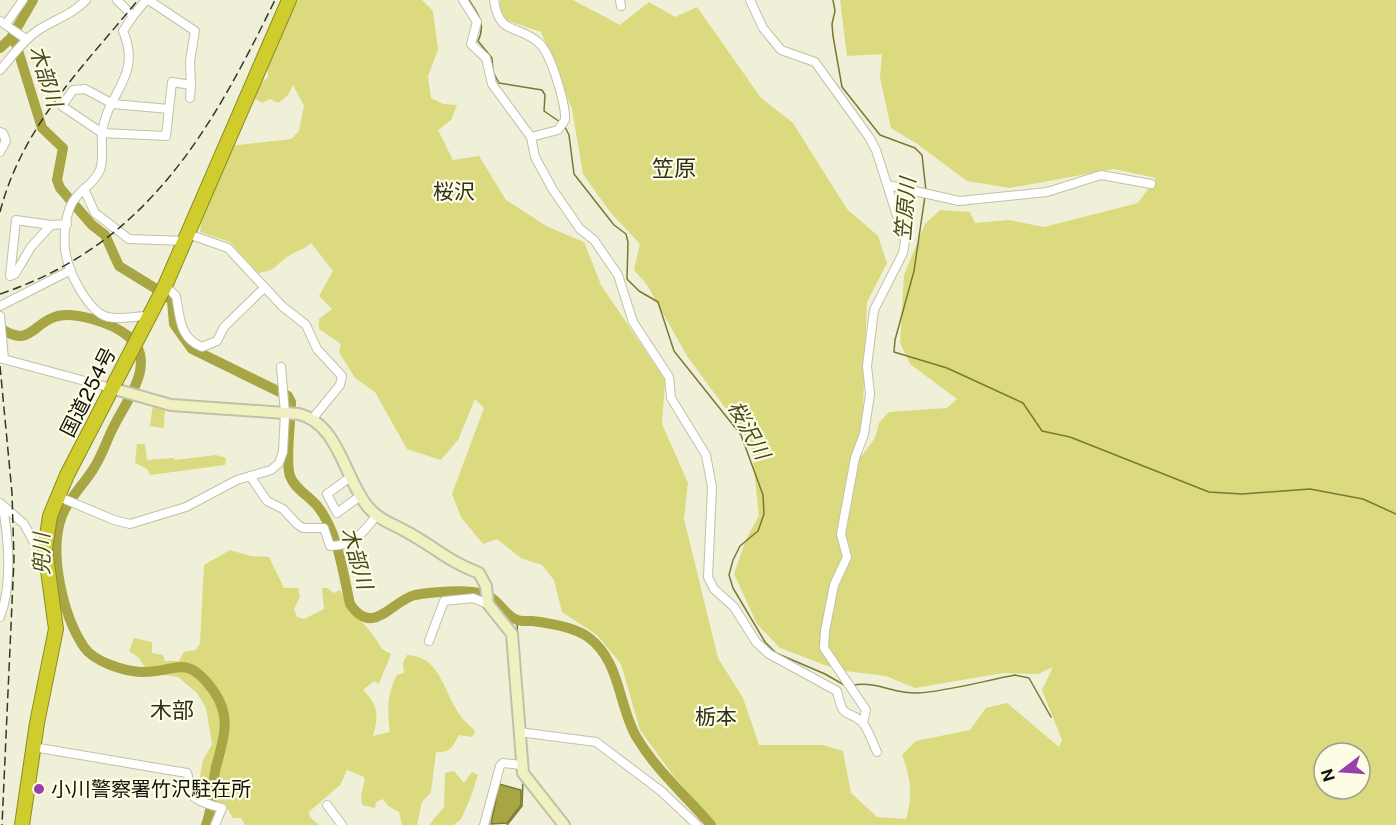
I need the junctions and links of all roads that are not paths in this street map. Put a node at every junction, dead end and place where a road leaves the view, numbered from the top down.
1 (23, 0) edge
2 (86, 0) edge
3 (117, 0) edge
4 (289, 0) edge
5 (463, 0) edge
6 (494, 0) edge
7 (750, 0) edge
8 (133, 16) junction
9 (4, 24) edge
10 (25, 38) junction
11 (0, 70) edge
12 (191, 85) junction
13 (190, 98) dead end
14 (112, 104) junction
15 (169, 109) junction
16 (0, 132) edge
17 (102, 133) junction
18 (531, 137) junction
19 (0, 152) edge
20 (1151, 184) dead end
21 (888, 185) junction
22 (84, 189) junction
23 (67, 224) junction
24 (51, 225) junction
25 (186, 238) junction
26 (71, 270) junction
27 (165, 286) junction
28 (264, 288) junction
29 (0, 306) edge
30 (149, 316) junction
31 (0, 318) edge
32 (2, 358) edge
33 (281, 368) dead end
34 (111, 388) junction
35 (285, 413) junction
36 (313, 418) junction
37 (250, 476) junction
38 (349, 478) junction
39 (57, 496) junction
40 (360, 496) junction
41 (2, 506) edge
42 (377, 516) junction
43 (45, 549) junction
44 (3, 603) edge
45 (488, 604) junction
46 (0, 617) edge
47 (429, 640) dead end
48 (863, 723) junction
49 (519, 732) junction
50 (33, 747) junction
51 (877, 752) dead end
52 (521, 765) junction
53 (327, 805) dead end
54 (22, 825) edge
55 (215, 825) edge
56 (342, 825) edge
57 (484, 825) edge
58 (564, 825) edge
59 (697, 825) edge

1 - 9 street
2 - 10 street
3 - 8 street
4 - 25 highway, 国道254号
5 - 18 street
6 - 18 street
7 - 21 street
8 - 12 street
8 - 14 street
9 - 10 street
10 - 11 street
12 - 13 street
12 - 15 street
14 - 15 street
14 - 17 street
14 - 17 street
15 - 17 street
16 - 19 street
17 - 22 street
18 - 48 street
20 - 21 street
21 - 48 street
22 - 23 street
22 - 25 street
23 - 24 street
23 - 26 street
24 - 24 street
25 - 27 highway, 国道254号
25 - 28 street
26 - 29 street
26 - 30 street
27 - 28 street
27 - 30 highway, 国道254号
28 - 36 street
30 - 34 highway, 国道254号
31 - 32 street
32 - 34 street
33 - 35 street
34 - 35 street
34 - 39 highway, 国道254号
35 - 36 street
35 - 37 street
36 - 38 street
37 - 39 street
37 - 42 street
38 - 40 street
38 - 40 street
39 - 43 highway, 国道254号
40 - 42 street
41 - 43 street
41 - 44 street
42 - 45 street
43 - 50 highway, 国道254号
44 - 46 street
45 - 47 street
45 - 49 street
48 - 51 street
49 - 52 street
49 - 59 street
50 - 54 highway, 国道254号
50 - 55 street
52 - 57 street
52 - 58 street
53 - 56 street

